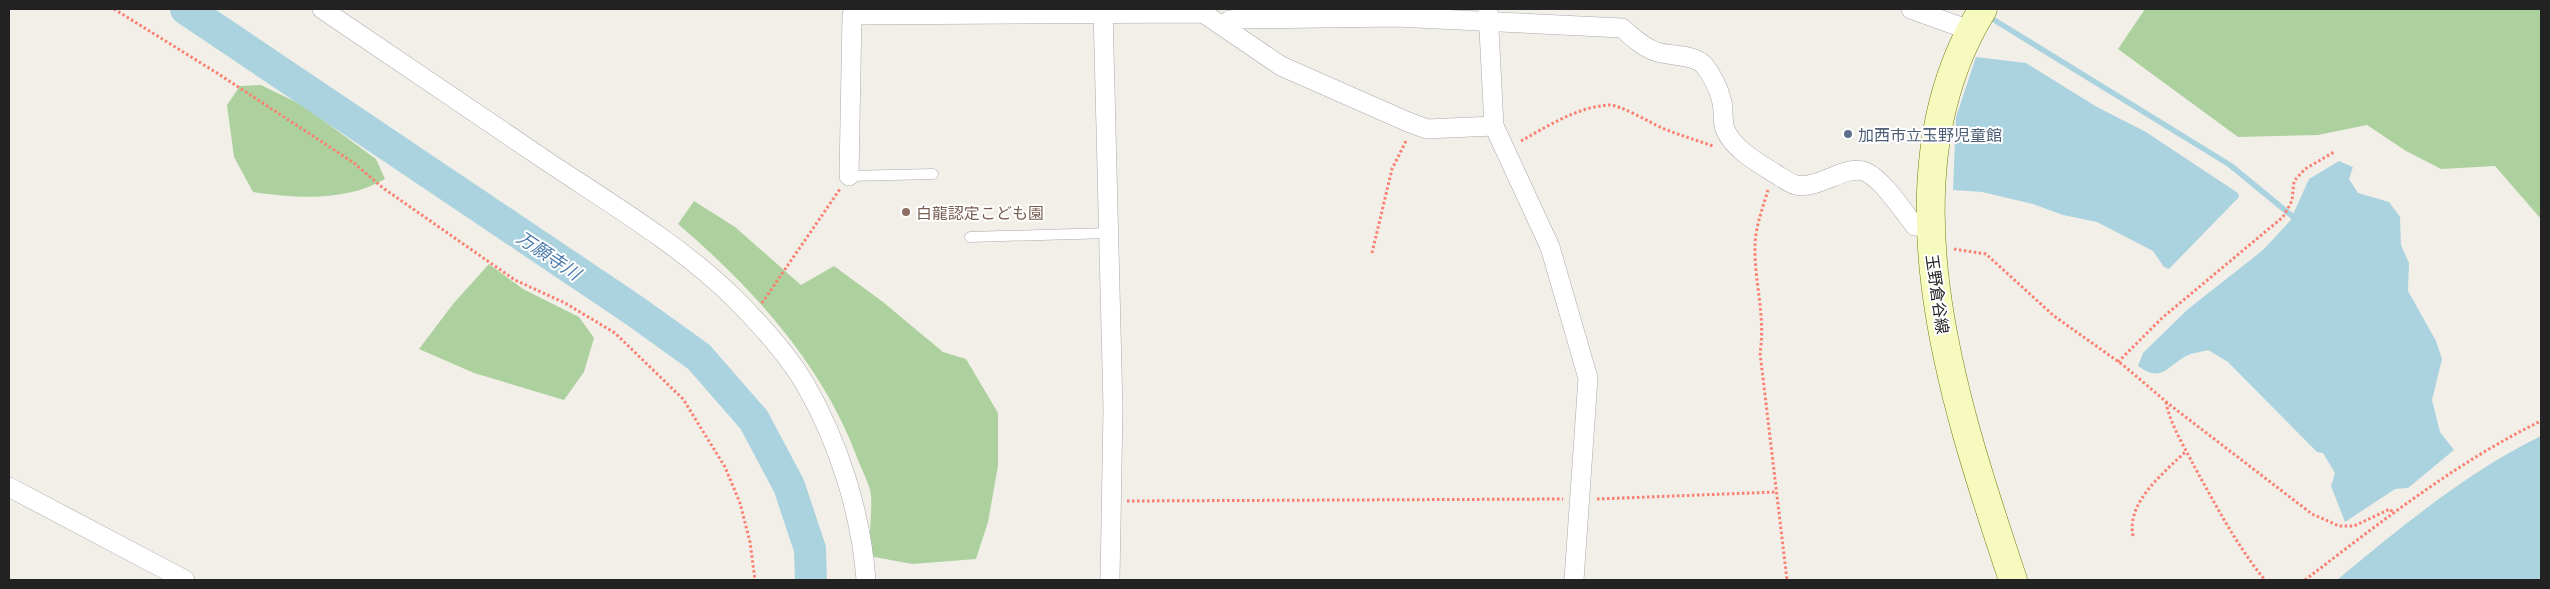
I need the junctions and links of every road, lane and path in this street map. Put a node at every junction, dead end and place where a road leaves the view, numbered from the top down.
1 (114, 9) edge
2 (322, 9) edge
3 (1911, 9) edge
4 (1103, 12) edge
5 (1489, 15) edge
6 (1976, 20) edge
7 (1224, 26) junction
8 (1414, 124) junction
9 (1494, 126) junction
10 (1505, 150) junction
11 (2334, 152) dead end
12 (1746, 153) junction
13 (1775, 173) junction
14 (933, 174) dead end
15 (849, 176) junction
16 (1109, 233) junction
17 (970, 237) dead end
18 (1930, 237) junction
19 (1372, 253) dead end
20 (751, 318) junction
21 (2118, 362) junction
22 (2166, 402) junction
23 (2541, 421) edge
24 (2186, 451) junction
25 (9, 487) edge
26 (1776, 492) junction
27 (1579, 499) junction
28 (1112, 502) junction
29 (2394, 514) junction
30 (2133, 536) dead end
31 (185, 580) edge
32 (755, 580) edge
33 (866, 580) edge
34 (1110, 580) edge
35 (1574, 580) edge
36 (1787, 580) edge
37 (2013, 580) edge
38 (2265, 580) edge
39 (2305, 580) edge

1 - 32 path
2 - 20 street
3 - 6 street
4 - 7 street
4 - 15 street
4 - 16 street
5 - 7 street
5 - 9 street
5 - 12 street
6 - 18 main road, 玉野倉谷線
7 - 8 street
8 - 9 street
8 - 19 path
9 - 10 street
10 - 12 path
10 - 27 street
11 - 21 path
12 - 13 street
13 - 18 street
13 - 26 path
14 - 15 lane
15 - 20 path
16 - 17 lane
16 - 28 street
18 - 21 path
18 - 37 main road, 玉野倉谷線
20 - 33 street
21 - 22 path
22 - 24 path
22 - 29 path
23 - 29 path
24 - 30 path
24 - 38 path
25 - 31 street
26 - 27 path
26 - 36 path
27 - 28 path
27 - 35 street
28 - 34 street
29 - 39 path

